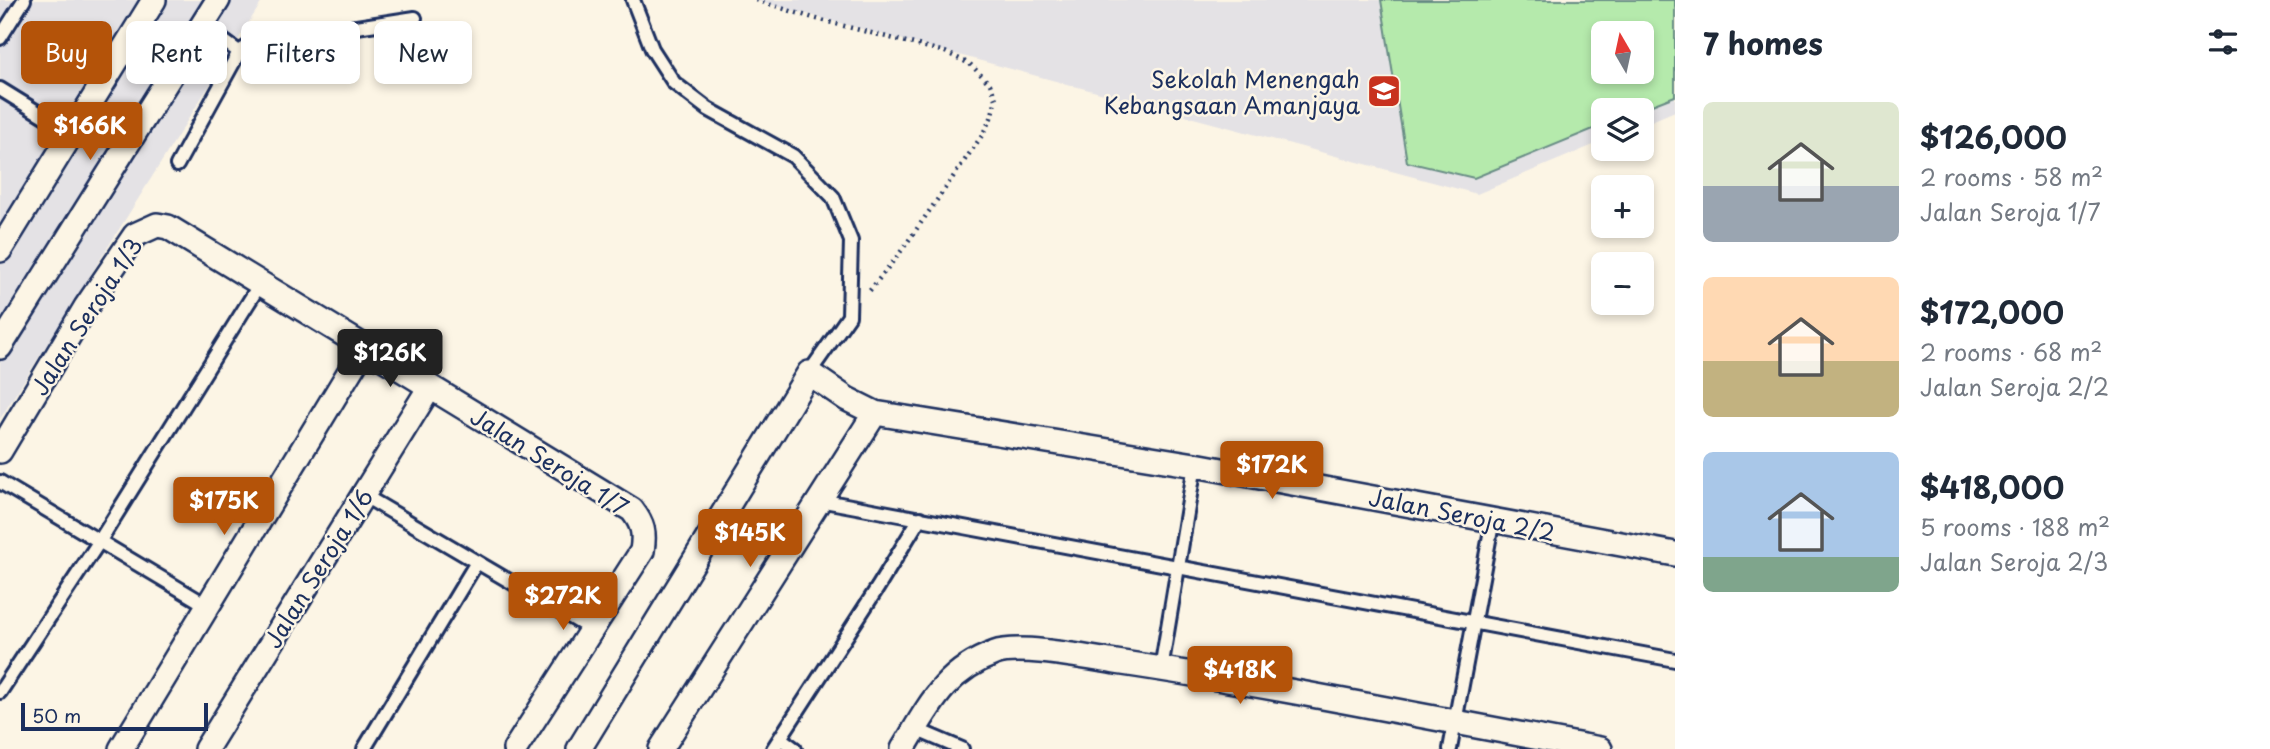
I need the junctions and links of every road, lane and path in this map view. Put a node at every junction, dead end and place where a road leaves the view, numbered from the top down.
1 (24, 0) edge
2 (154, 0) edge
3 (218, 0) edge
4 (634, 0) edge
5 (756, 0) edge
6 (415, 18) dead end
7 (205, 21) edge
8 (0, 38) edge
9 (227, 43) edge
10 (239, 52) junction
11 (165, 84) edge
12 (0, 89) edge
13 (73, 134) junction
14 (177, 165) dead end
15 (157, 225) joint
16 (0, 250) edge
17 (260, 284) junction
18 (849, 316) junction
19 (0, 347) edge
20 (364, 348) junction
21 (809, 373) junction
22 (430, 387) junction
23 (875, 413) junction
24 (0, 451) edge
25 (1195, 465) junction
26 (0, 482) edge
27 (363, 495) junction
28 (819, 500) junction
29 (920, 518) junction
30 (1493, 520) junction
31 (99, 542) junction
32 (1675, 554) edge
33 (477, 562) junction
34 (1177, 567) junction
35 (208, 606) junction
36 (1473, 622) junction
37 (591, 629) junction
38 (1675, 660) edge
39 (1161, 669) junction
40 (0, 692) edge
41 (1454, 722) junction
42 (915, 729) junction
43 (776, 744) edge
44 (121, 749) edge
45 (206, 749) edge
46 (364, 749) edge
47 (516, 749) edge
48 (579, 749) edge
49 (661, 749) edge
50 (795, 749) edge
51 (903, 749) edge
52 (962, 749) edge
53 (1450, 749) edge
54 (1600, 749) edge

1 - 8 lane
2 - 13 street
3 - 7 street
4 - 18 lane
5 - 18 path
6 - 10 lane
9 - 10 lane
10 - 14 lane
11 - 19 street
12 - 13 lane
13 - 16 street
15 - 17 street, Jalan Seroja 1/7
15 - 24 street, Jalan Seroja 1/3
17 - 20 street, Jalan Seroja 1/7
17 - 31 lane
18 - 21 lane
20 - 22 street, Jalan Seroja 1/7
20 - 35 street
21 - 23 street, Jalan Seroja 2/2
21 - 48 street
22 - 27 street, Jalan Seroja 1/6
22 - 37 street, Jalan Seroja 1/7
23 - 25 street, Jalan Seroja 2/2
23 - 28 street
25 - 30 street, Jalan Seroja 2/2
25 - 34 lane
26 - 31 lane
27 - 33 lane
27 - 45 street, Jalan Seroja 1/6
28 - 29 lane
28 - 49 street
29 - 34 lane
29 - 43 lane
30 - 32 street, Jalan Seroja 2/2
30 - 36 lane
31 - 35 lane
31 - 40 lane
33 - 37 lane
33 - 46 lane
34 - 36 lane
34 - 39 lane
35 - 44 street
36 - 38 lane
36 - 41 lane
37 - 47 street, Jalan Seroja 1/7
39 - 41 street
39 - 42 street
41 - 53 lane
41 - 54 street
42 - 51 street
42 - 52 lane
43 - 50 lane

